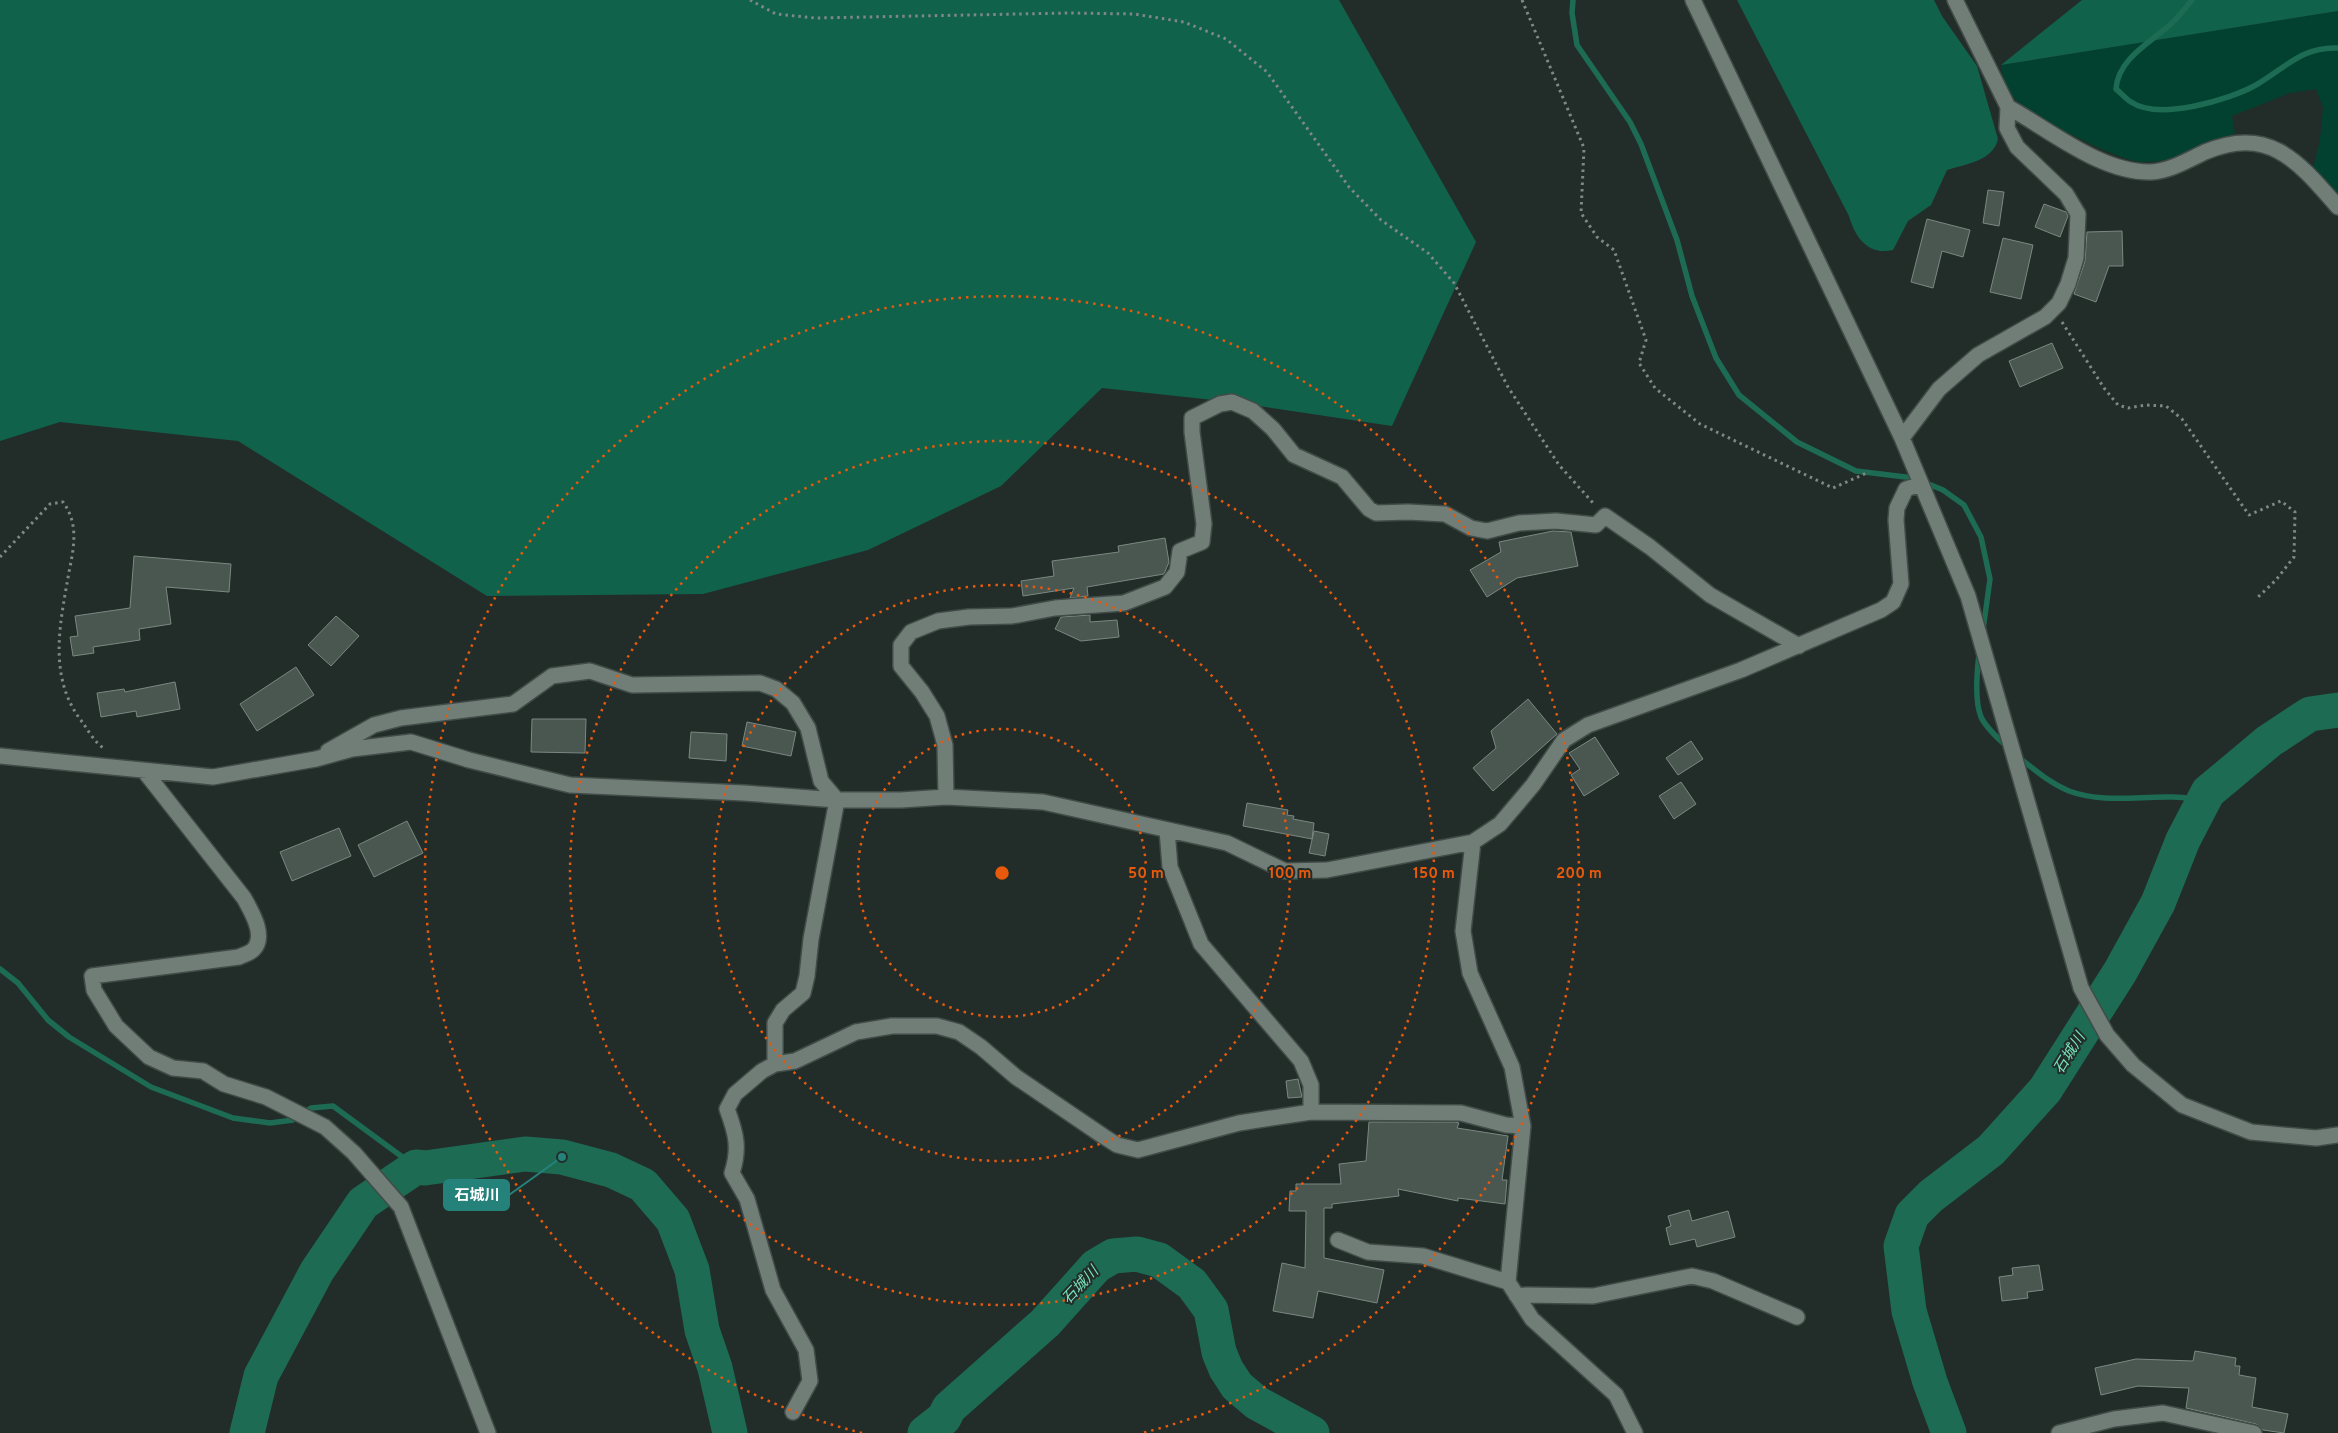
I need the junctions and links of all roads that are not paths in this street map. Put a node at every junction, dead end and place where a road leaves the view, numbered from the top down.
1 (1693, 0) edge
2 (1955, 0) edge
3 (2008, 108) junction
4 (2338, 207) edge
5 (1902, 438) junction
6 (1921, 484) junction
7 (1798, 646) junction
8 (0, 756) edge
9 (316, 759) junction
10 (145, 772) junction
11 (946, 797) junction
12 (837, 800) junction
13 (1167, 830) junction
14 (1474, 842) junction
15 (775, 1064) junction
16 (1311, 1112) junction
17 (1523, 1126) junction
18 (2338, 1135) edge
19 (1338, 1240) dead end
20 (1512, 1289) junction
21 (1797, 1317) dead end
22 (793, 1412) dead end
23 (488, 1433) edge
24 (1635, 1433) edge
25 (2059, 1433) edge
26 (2254, 1433) edge

1 - 5 street
2 - 3 street
3 - 4 street
3 - 5 street
5 - 6 street
6 - 7 street
6 - 18 street
7 - 11 street
7 - 14 street
8 - 10 street
9 - 10 street
9 - 12 street
9 - 12 street
10 - 23 street
11 - 12 street
11 - 13 street
12 - 15 street
13 - 14 street
13 - 16 street
14 - 17 street
15 - 16 street
15 - 22 street
16 - 17 street
17 - 20 street
19 - 20 street
20 - 21 street
20 - 24 street
25 - 26 street

